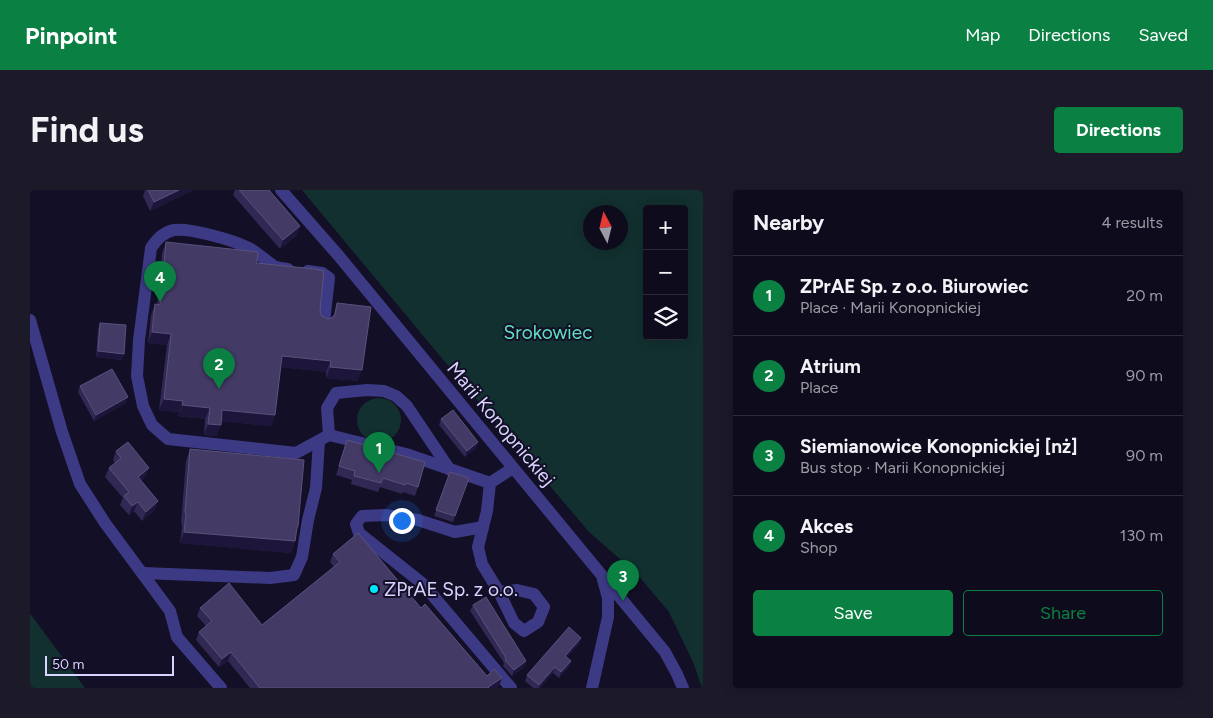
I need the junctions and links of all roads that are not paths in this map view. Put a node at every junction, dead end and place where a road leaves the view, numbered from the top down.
1 (281, 190) edge
2 (30, 320) edge
3 (324, 322) edge
4 (324, 438) junction
5 (513, 468) junction
6 (450, 470) junction
7 (490, 482) junction
8 (483, 527) junction
9 (143, 573) junction
10 (602, 575) junction
11 (499, 592) dead end
12 (221, 688) edge
13 (511, 688) edge
14 (592, 688) edge
15 (683, 688) edge

1 - 5 street, Marii Konopnickiej
2 - 9 street
3 - 4 street
4 - 6 street
4 - 6 street
4 - 9 street
5 - 7 street
5 - 10 street, Marii Konopnickiej
6 - 7 street
7 - 8 street
8 - 11 street
8 - 13 street
9 - 12 street
10 - 14 street
10 - 15 street, Marii Konopnickiej

